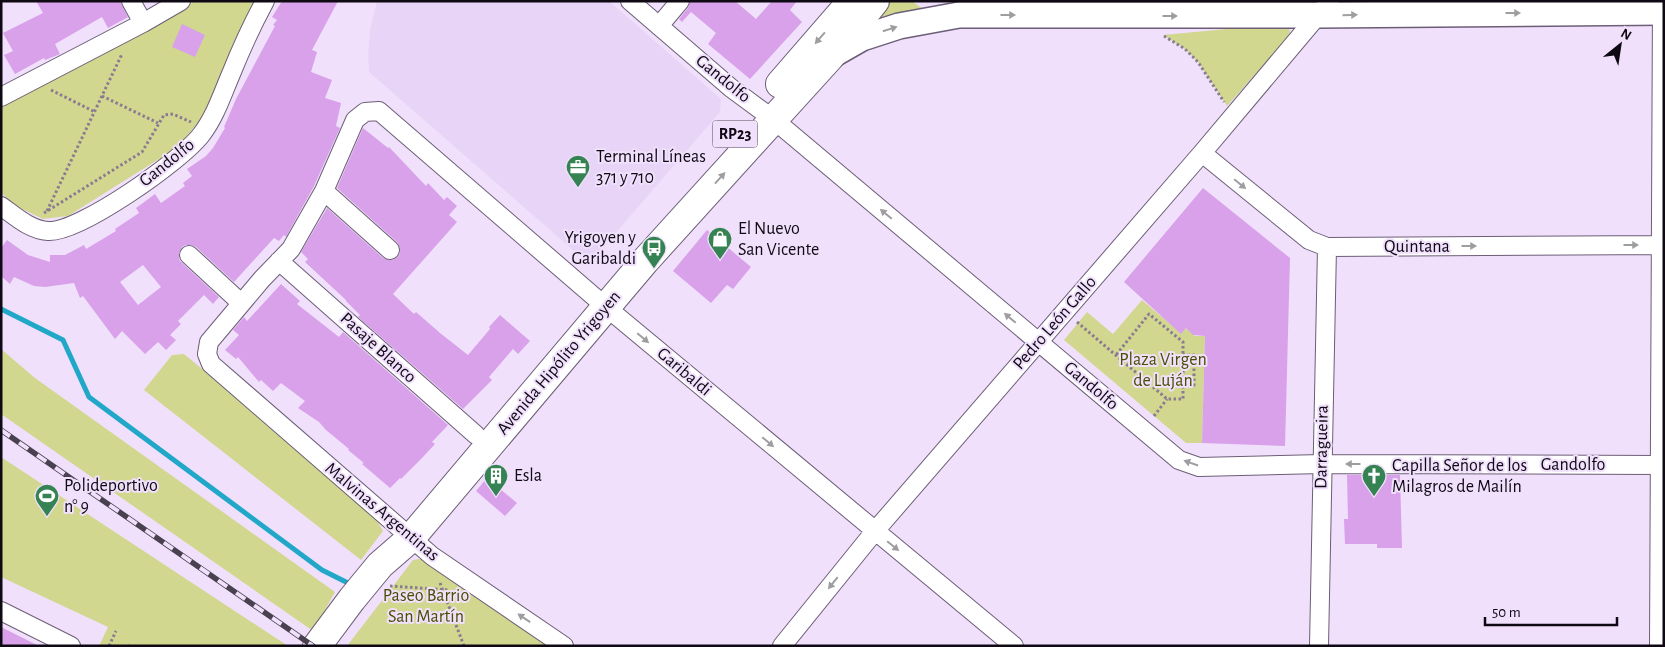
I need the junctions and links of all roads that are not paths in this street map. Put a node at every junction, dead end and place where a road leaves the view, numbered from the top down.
1 (131, 1) edge
2 (181, 1) edge
3 (265, 1) edge
4 (630, 1) edge
5 (680, 1) edge
6 (852, 1) edge
7 (875, 1) edge
8 (926, 1) edge
9 (1324, 8) edge
10 (1453, 8) edge
11 (1662, 9) edge
12 (959, 15) junction
13 (139, 25) junction
14 (659, 26) junction
15 (830, 56) junction
16 (1, 97) edge
17 (766, 113) junction
18 (1202, 153) junction
19 (324, 191) junction
20 (1, 206) edge
21 (1662, 245) edge
22 (1327, 247) junction
23 (390, 250) dead end
24 (190, 255) dead end
25 (279, 261) junction
26 (600, 301) junction
27 (241, 304) junction
28 (1039, 342) junction
29 (476, 435) junction
30 (1322, 464) junction
31 (1662, 465) edge
32 (405, 532) junction
33 (875, 532) junction
34 (1, 611) edge
35 (71, 646) edge
36 (317, 646) edge
37 (564, 646) edge
38 (782, 646) edge
39 (1014, 646) edge
40 (1319, 646) edge
41 (1659, 646) edge

1 - 13 street
2 - 13 street
3 - 20 street, Gandolfo
4 - 14 street, Gandolfo
5 - 14 street
6 -> 17 main road, Avenida Hipólito Yrigoyen / RP23
7 - 15 main road, Avenida Hipólito Yrigoyen / RP23
8 - 12 main road
9 -> 10 main road
12 -> 9 main road
9 - 18 street, Pedro León Gallo
10 -> 11 main road
11 - 21 street
15 -> 12 main road
13 - 16 street
14 - 17 street, Gandolfo
15 - 17 main road, Avenida Hipólito Yrigoyen / RP23
17 - 26 main road, Avenida Hipólito Yrigoyen / RP23
28 -> 17 street, Gandolfo
18 -> 22 street, Quintana
18 - 28 street, Pedro León Gallo
19 - 23 street
19 - 25 street
19 - 26 street, Garibaldi
22 -> 21 street, Quintana
21 - 31 street
22 - 30 street, Darragueira
24 - 27 street
25 - 27 street
25 - 29 street, Pasaje Blanco
26 - 29 main road, Avenida Hipólito Yrigoyen / RP23
26 - 32 main road, Avenida Hipólito Yrigoyen / RP23
26 -> 33 street, Garibaldi
27 - 32 street, Malvinas Argentinas
30 -> 28 street, Gandolfo
28 - 33 street, Pedro León Gallo
29 - 32 main road, Avenida Hipólito Yrigoyen / RP23
31 -> 30 street, Gandolfo
30 - 40 street, Darragueira
31 - 41 street
32 - 36 main road, Avenida Hipólito Yrigoyen / RP23
37 -> 32 street, Malvinas Argentinas
33 -> 38 street, Pedro León Gallo
33 -> 39 street, Garibaldi
34 - 35 street

